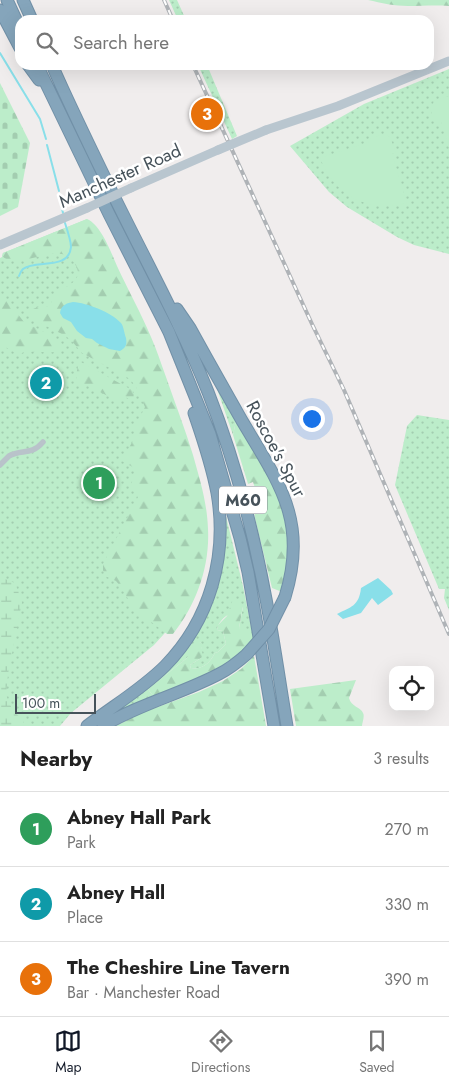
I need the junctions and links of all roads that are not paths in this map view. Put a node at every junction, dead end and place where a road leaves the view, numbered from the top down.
1 (7, 0) edge
2 (23, 0) edge
3 (31, 0) edge
4 (0, 10) edge
5 (30, 15) edge
6 (37, 15) edge
7 (15, 17) edge
8 (15, 38) edge
9 (449, 61) edge
10 (434, 67) edge
11 (32, 70) edge
12 (39, 70) edge
13 (56, 70) edge
14 (427, 70) edge
15 (52, 97) junction
16 (0, 245) edge
17 (160, 286) junction
18 (169, 332) junction
19 (43, 442) dead end
20 (0, 465) edge
21 (87, 726) edge
22 (103, 726) edge
23 (274, 726) edge
24 (287, 726) edge

1 - 7 highway
2 - 5 highway
3 - 6 highway
4 - 8 highway
9 - 10 main road, Manchester Road, bridge
11 - 15 highway, M60
12 - 15 highway, M60
13 - 17 highway, M60
14 - 16 main road, Manchester Road, bridge
15 - 18 highway, M60
17 - 22 highway, Roscoe's Spur / M60, bridge
17 - 24 highway, M60
18 - 21 highway, M60
18 - 23 highway, M60
19 - 20 street

